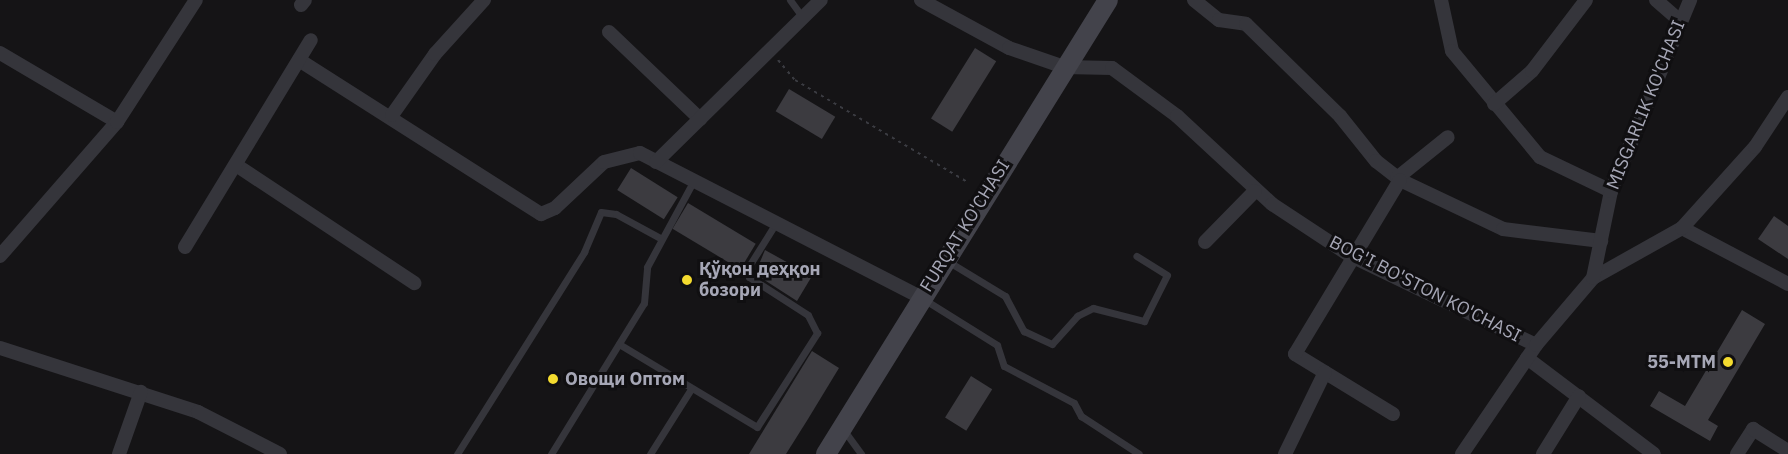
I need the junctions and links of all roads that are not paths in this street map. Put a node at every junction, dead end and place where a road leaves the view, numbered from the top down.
1 (196, 0) edge
2 (484, 0) edge
3 (790, 0) edge
4 (821, 0) edge
5 (921, 0) edge
6 (1108, 0) edge
7 (1194, 0) edge
8 (1586, 0) edge
9 (1656, 0) edge
10 (1690, 0) edge
11 (1448, 3) edge
12 (803, 18) junction
13 (1679, 20) junction
14 (609, 32) dead end
15 (311, 40) dead end
16 (0, 53) edge
17 (299, 60) junction
18 (1064, 67) junction
19 (1788, 97) edge
20 (1494, 104) junction
21 (392, 115) junction
22 (700, 119) junction
23 (117, 122) junction
24 (1448, 137) dead end
25 (656, 162) junction
26 (236, 165) junction
27 (1399, 179) junction
28 (693, 182) junction
29 (1611, 191) junction
30 (1256, 192) junction
31 (774, 226) junction
32 (1682, 228) junction
33 (662, 239) junction
34 (1601, 241) junction
35 (1205, 242) dead end
36 (185, 247) dead end
37 (0, 256) edge
38 (1137, 256) dead end
39 (1351, 256) junction
40 (944, 259) junction
41 (1593, 278) junction
42 (414, 283) dead end
43 (1788, 284) edge
44 (920, 297) junction
45 (619, 344) junction
46 (1536, 345) junction
47 (0, 348) edge
48 (1527, 358) junction
49 (1325, 372) junction
50 (691, 389) junction
51 (141, 392) junction
52 (1579, 396) junction
53 (1393, 414) dead end
54 (842, 427) junction
55 (1788, 452) edge
56 (119, 454) edge
57 (280, 454) edge
58 (457, 454) edge
59 (551, 454) edge
60 (650, 454) edge
61 (826, 454) edge
62 (861, 454) edge
63 (1138, 454) edge
64 (1285, 454) edge
65 (1462, 454) edge
66 (1543, 454) edge
67 (1653, 454) edge
68 (1737, 454) edge

1 - 23 street
2 - 21 street
3 - 12 lane
4 - 12 street
5 - 18 street, BOG'I BO'STON KO'CHASI
6 - 18 main road, FURQAT KO'CHASI
7 - 27 street
8 - 20 street
9 - 13 street
10 - 13 street, MISGARLIK KO'CHASI
11 - 20 street
12 - 22 street
13 - 29 street, MISGARLIK KO'CHASI
14 - 22 street
15 - 17 street
16 - 23 street
17 - 21 street
17 - 26 street
18 - 30 street, BOG'I BO'STON KO'CHASI
18 - 40 main road, FURQAT KO'CHASI
19 - 32 street
20 - 29 street
21 - 25 street
22 - 25 street
23 - 37 street
24 - 27 street
25 - 28 street
26 - 36 street
26 - 42 street
27 - 34 street
27 - 39 street
28 - 31 street
28 - 33 lane
29 - 34 street, MISGARLIK KO'CHASI
30 - 35 street
30 - 39 street, BOG'I BO'STON KO'CHASI
31 - 44 street
31 - 50 lane
32 - 41 street
32 - 43 street
33 - 45 lane
33 - 58 lane
34 - 41 street, MISGARLIK KO'CHASI
38 - 40 lane
39 - 46 street, BOG'I BO'STON KO'CHASI
39 - 49 street
40 - 44 main road, FURQAT KO'CHASI
41 - 46 street, MISGARLIK KO'CHASI
44 - 54 main road, FURQAT KO'CHASI
44 - 63 lane
45 - 50 lane
45 - 59 lane
46 - 48 street, MISGARLIK KO'CHASI
47 - 51 street
48 - 52 street
48 - 65 street, MISGARLIK KO'CHASI
49 - 53 street
49 - 64 street
50 - 60 lane
51 - 56 street
51 - 57 street
52 - 66 street
52 - 67 street
54 - 61 main road, FURQAT KO'CHASI
54 - 62 lane
55 - 68 street

